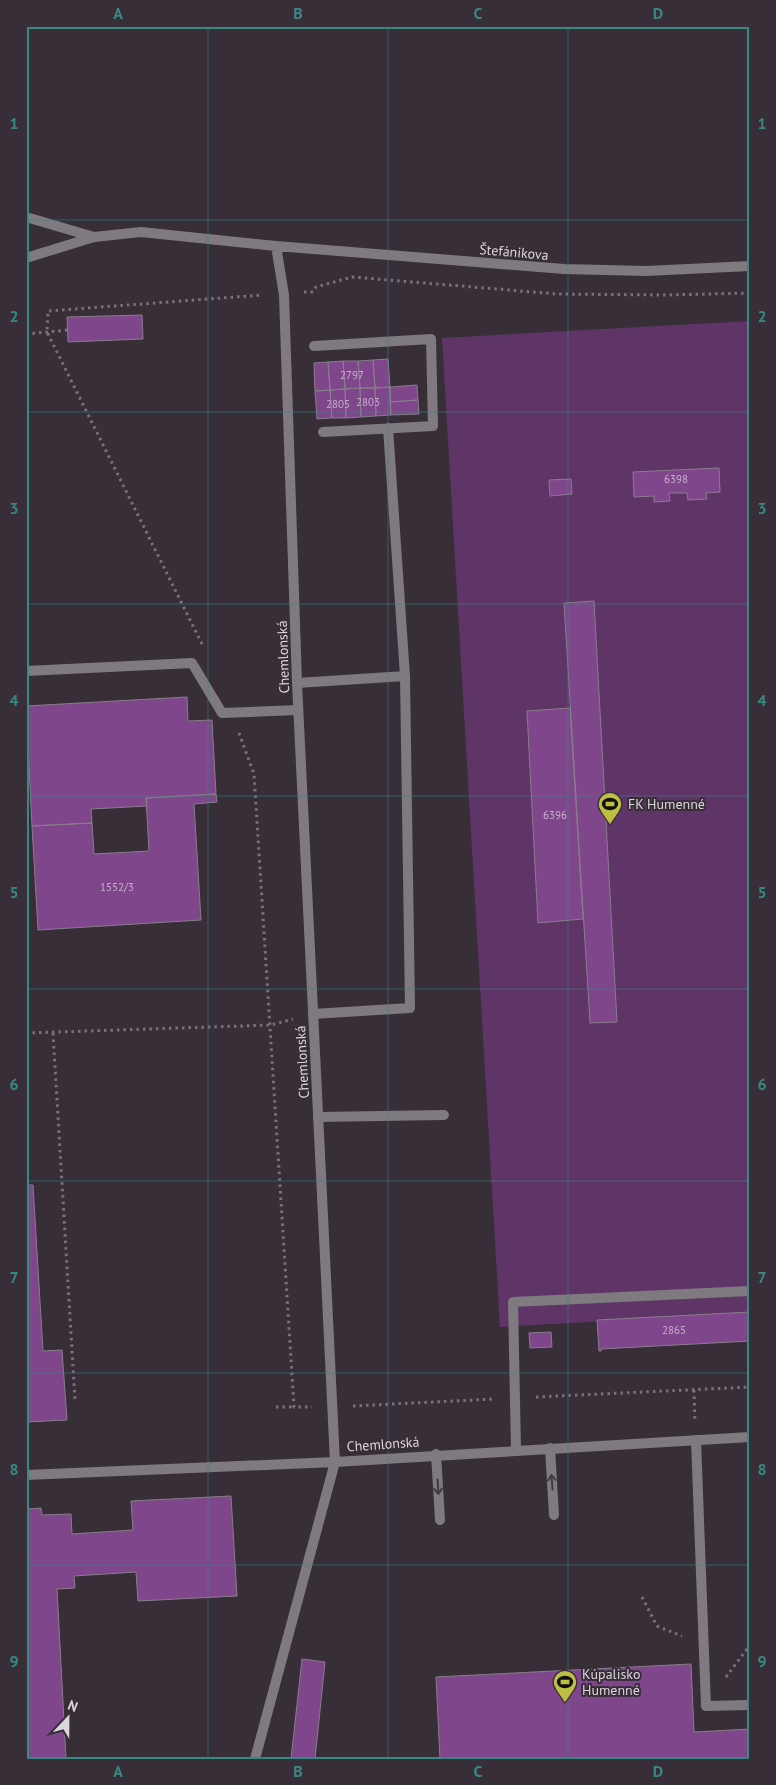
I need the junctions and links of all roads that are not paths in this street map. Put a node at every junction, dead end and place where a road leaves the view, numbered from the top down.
1 (26, 217) edge
2 (94, 237) junction
3 (276, 246) junction
4 (26, 258) edge
5 (750, 266) edge
6 (314, 346) dead end
7 (388, 428) junction
8 (324, 432) dead end
9 (26, 671) edge
10 (405, 676) junction
11 (297, 683) junction
12 (298, 710) junction
13 (313, 1014) junction
14 (444, 1115) dead end
15 (318, 1116) junction
16 (750, 1291) edge
17 (750, 1437) edge
18 (696, 1440) junction
19 (550, 1448) junction
20 (516, 1450) junction
21 (436, 1454) junction
22 (335, 1462) junction
23 (26, 1475) edge
24 (554, 1515) dead end
25 (440, 1520) dead end
26 (748, 1705) dead end
27 (254, 1759) edge

1 - 2 street
2 - 3 street, Štefánikova
2 - 4 street
3 - 5 street, Štefánikova
3 - 11 street, Chemlonská
6 - 7 street
7 - 8 street
7 - 10 street
9 - 12 street
10 - 11 street
10 - 13 street
11 - 12 street, Chemlonská
12 - 13 street, Chemlonská
13 - 15 street, Chemlonská
14 - 15 street
15 - 22 street, Chemlonská
16 - 20 street
17 - 18 street, Chemlonská
18 - 19 street, Chemlonská
18 - 26 street
19 - 20 street, Chemlonská
24 -> 19 street
20 - 21 street, Chemlonská
21 - 22 street, Chemlonská
21 -> 25 street
22 - 23 street
22 - 27 street

